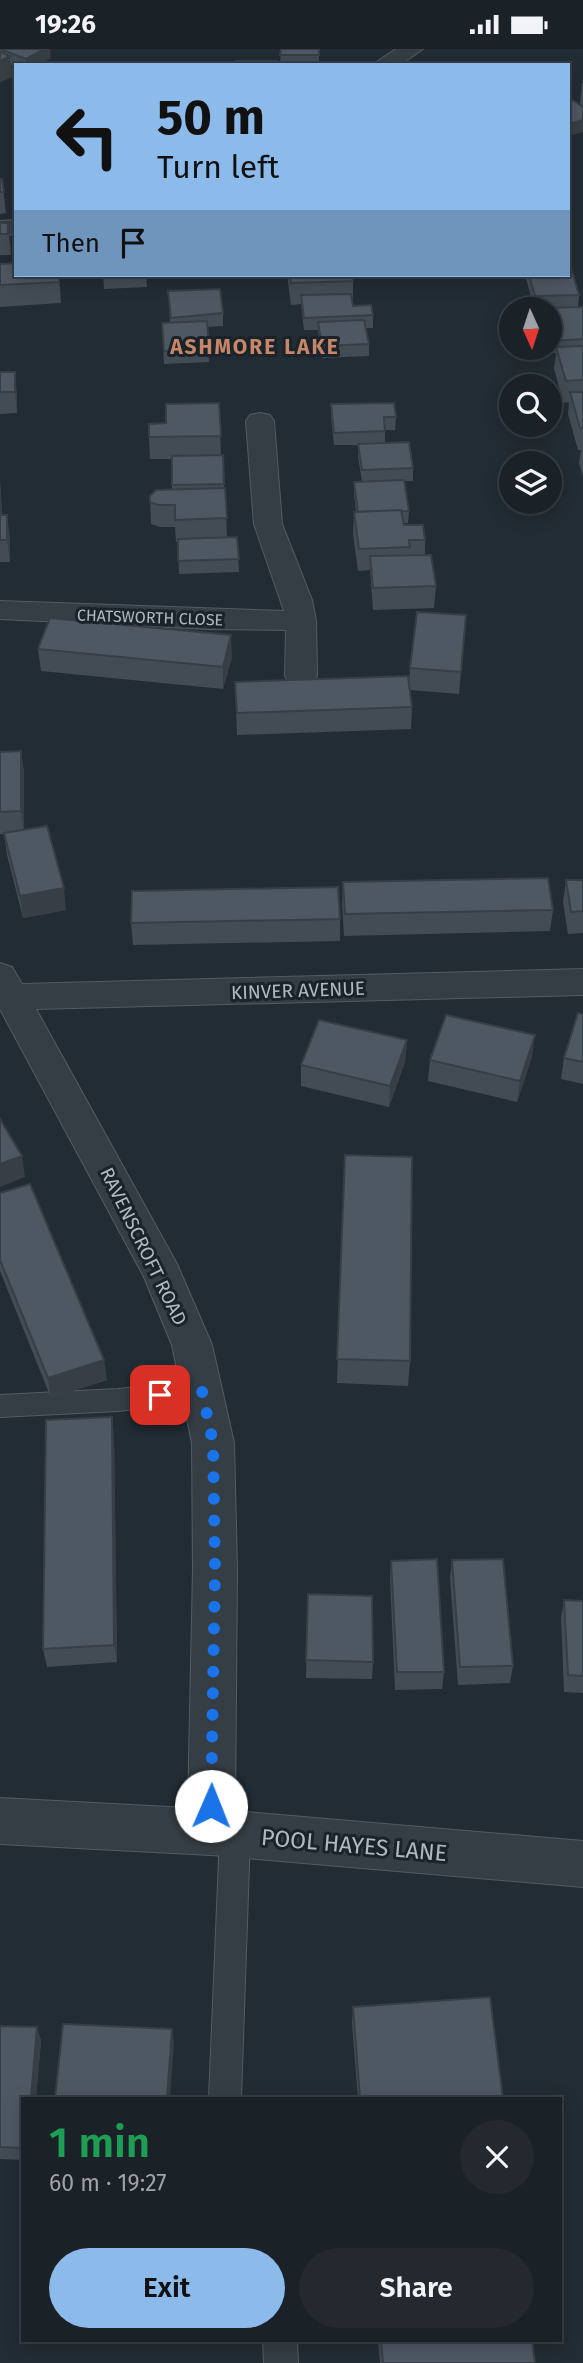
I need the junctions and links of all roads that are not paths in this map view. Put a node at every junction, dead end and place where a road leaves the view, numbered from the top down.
1 (412, 49) edge
2 (387, 63) edge
3 (260, 421) dead end
4 (0, 610) edge
5 (301, 621) junction
6 (300, 676) dead end
7 (583, 982) edge
8 (7, 987) edge
9 (202, 1391) junction
10 (0, 1406) edge
11 (0, 1821) edge
12 (223, 1834) junction
13 (582, 1872) edge
14 (225, 2097) edge
15 (280, 2342) edge
16 (281, 2363) edge

1 - 2 street
3 - 5 street
4 - 5 street, CHATSWORTH CLOSE
5 - 6 street
7 - 8 street, KINVER AVENUE
8 - 9 street, RAVENSCROFT ROAD
9 - 10 lane
9 - 12 street, RAVENSCROFT ROAD
11 - 12 street, POOL HAYES LANE
12 - 13 street, POOL HAYES LANE
12 - 14 lane
15 - 16 lane

